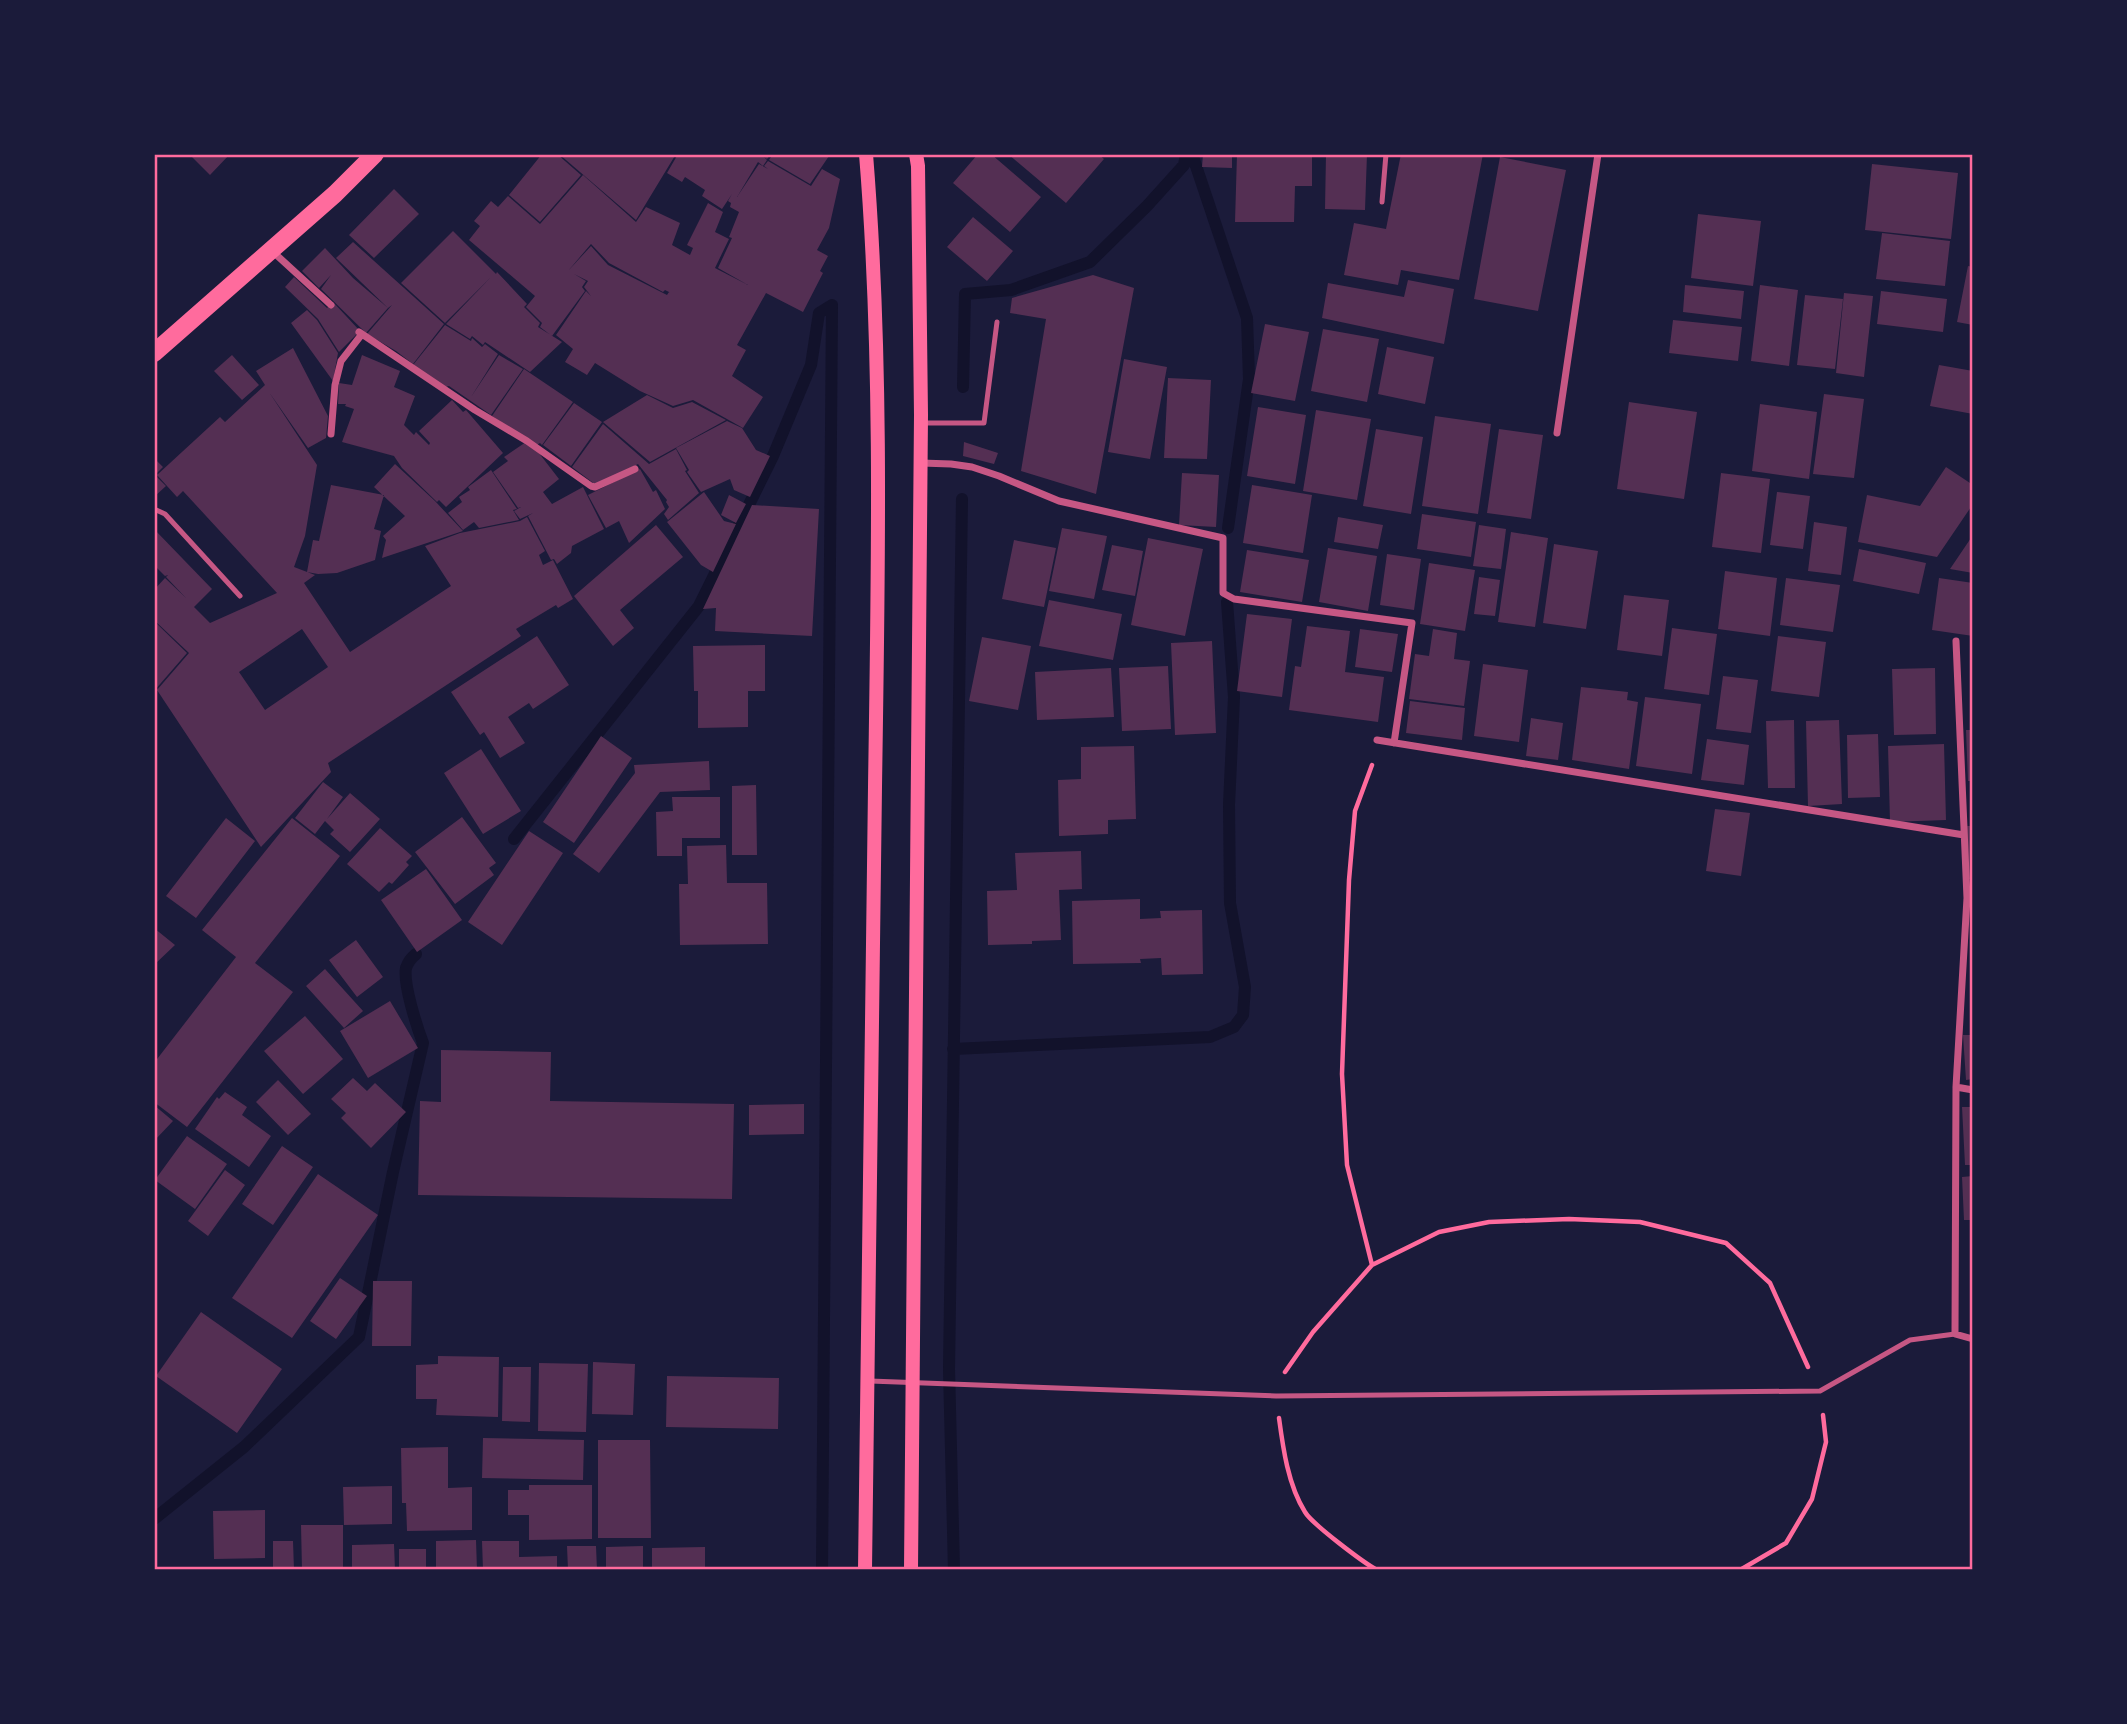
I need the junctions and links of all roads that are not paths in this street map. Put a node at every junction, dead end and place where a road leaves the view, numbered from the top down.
1 (375, 154) edge
2 (866, 154) edge
3 (916, 154) edge
4 (1386, 154) edge
5 (1598, 154) edge
6 (1382, 202) dead end
7 (270, 250) junction
8 (331, 305) dead end
9 (998, 322) dead end
10 (154, 354) edge
11 (921, 423) junction
12 (1557, 433) dead end
13 (331, 435) dead end
14 (921, 463) junction
15 (635, 469) dead end
16 (154, 509) edge
17 (240, 596) dead end
18 (1956, 641) dead end
19 (1377, 740) road end
20 (1394, 743) junction
21 (1964, 835) junction
22 (1970, 899) edge
23 (1956, 1087) junction
24 (1973, 1090) edge
25 (1955, 1334) junction
26 (1973, 1339) edge
27 (867, 1381) junction
28 (913, 1382) junction
29 (865, 1570) edge
30 (911, 1570) edge

1 - 7 main road
2 - 27 main road
3 - 11 main road
4 - 6 lane
5 - 12 street
7 - 8 street
7 - 10 main road
9 - 11 lane
11 - 14 main road
13 - 15 street
14 - 20 street
14 - 28 main road
16 - 17 lane
18 - 21 street
19 - 20 street
20 - 21 street
21 - 22 street
22 - 23 street
23 - 24 street
23 - 25 street
25 - 26 street
25 - 28 lane
27 - 28 lane
27 - 29 main road
28 - 30 main road

